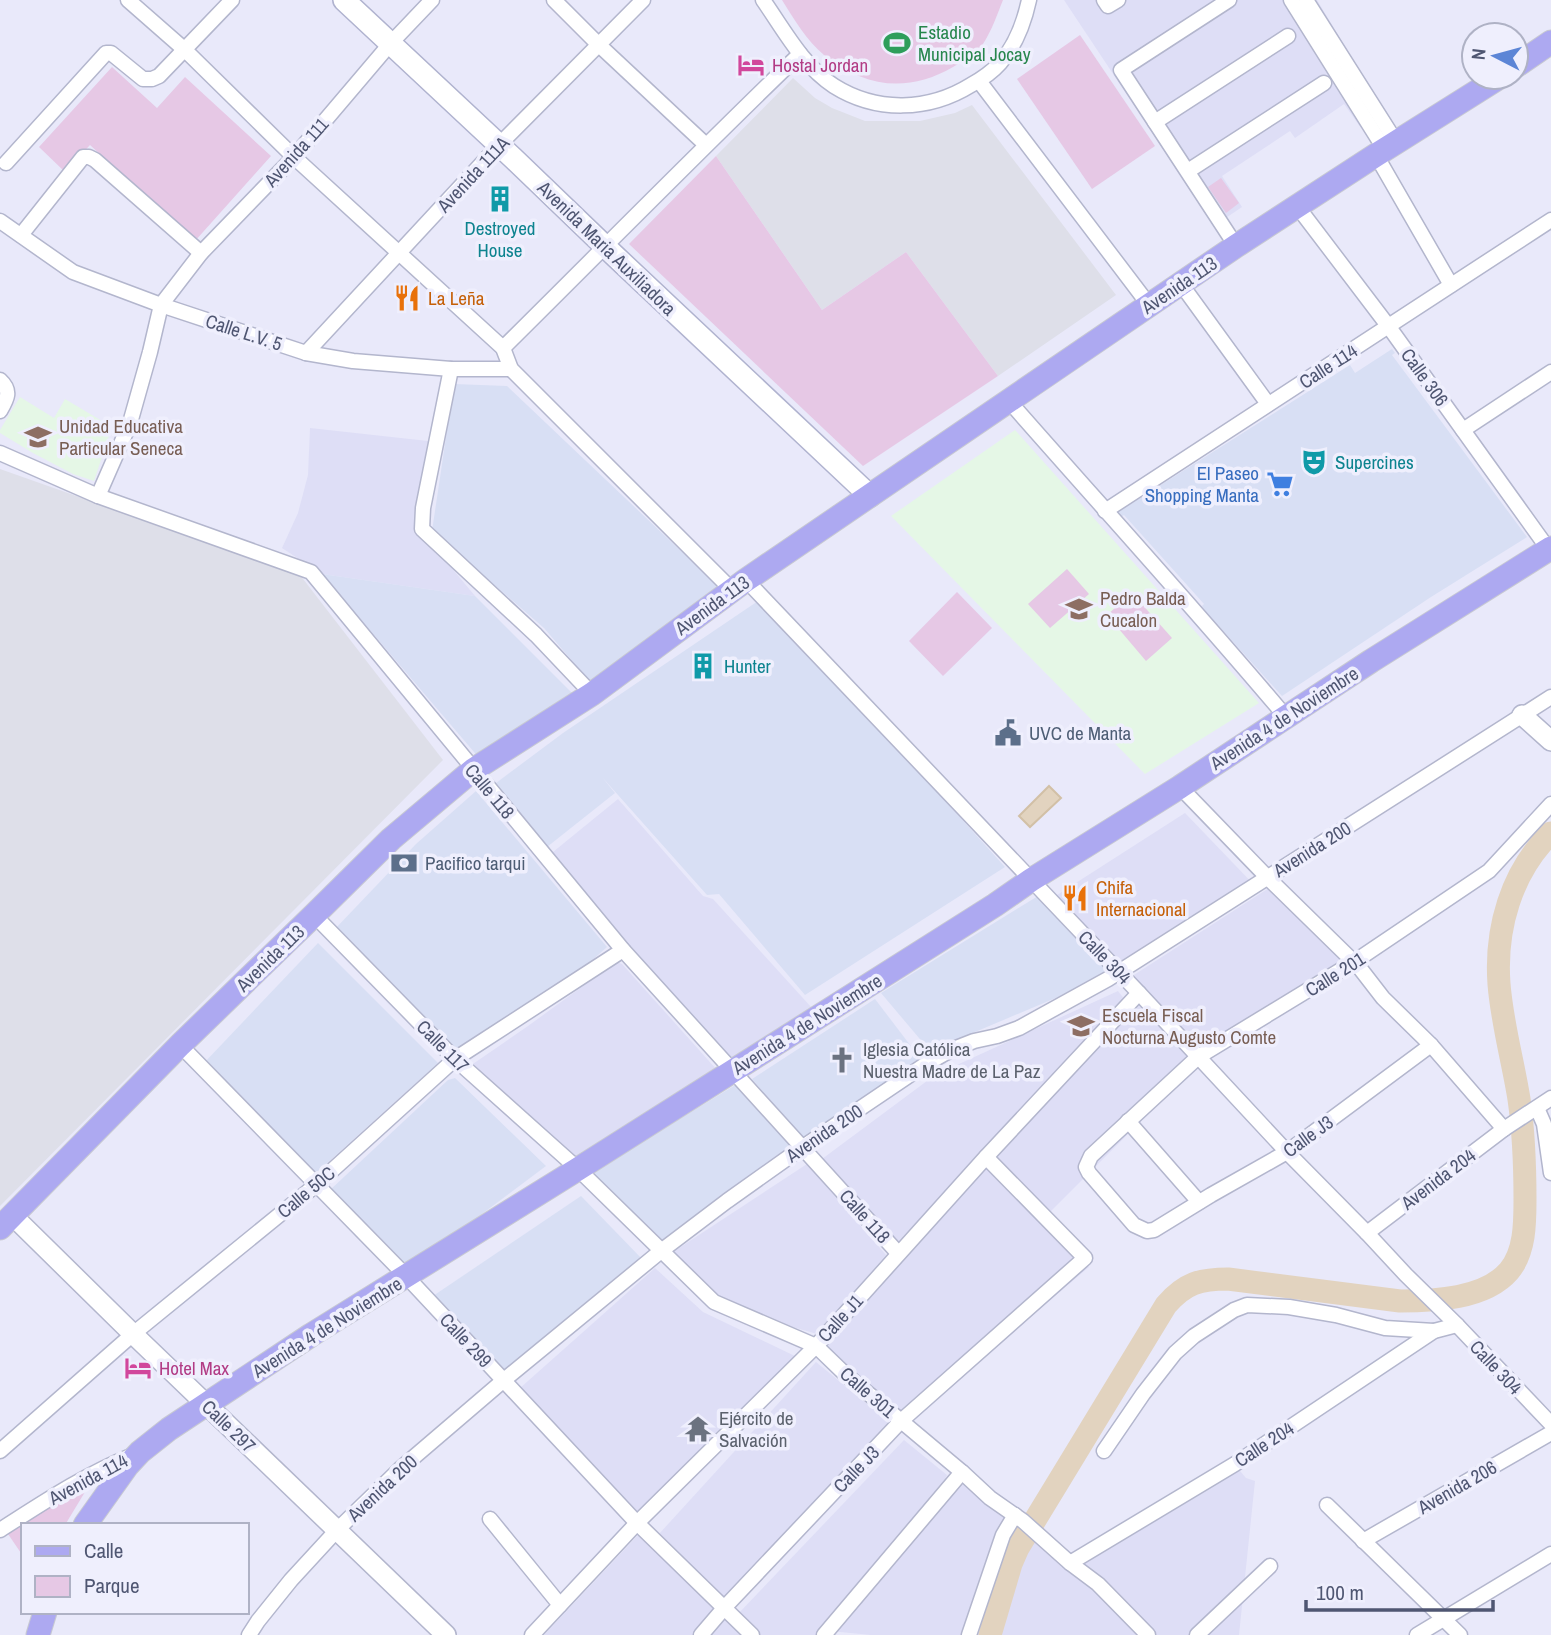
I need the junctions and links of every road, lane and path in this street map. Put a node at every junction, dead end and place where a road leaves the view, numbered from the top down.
1 (128, 0) edge
2 (232, 0) edge
3 (344, 0) edge
4 (432, 0) edge
5 (554, 0) edge
6 (643, 0) edge
7 (763, 0) edge
8 (1029, 0) edge
9 (1104, 0) edge
10 (1118, 0) edge
11 (1229, 0) edge
12 (1291, 0) edge
13 (1305, 6) edge
14 (1287, 36) dead end
15 (1551, 42) edge
16 (390, 44) junction
17 (598, 45) junction
18 (185, 50) junction
19 (800, 54) junction
20 (1530, 56) edge
21 (979, 80) junction
22 (1324, 83) dead end
23 (1478, 91) edge
24 (1155, 122) junction
25 (499, 145) junction
26 (706, 145) junction
27 (1386, 149) junction
28 (294, 157) junction
29 (6, 163) dead end
30 (1188, 171) junction
31 (1297, 206) junction
32 (0, 220) edge
33 (1551, 220) edge
34 (21, 235) junction
35 (1236, 246) junction
36 (605, 247) junction
37 (201, 253) junction
38 (400, 253) junction
39 (1181, 284) junction
40 (1451, 285) junction
41 (161, 305) junction
42 (1149, 305) junction
43 (1389, 327) junction
44 (503, 348) junction
45 (306, 353) junction
46 (451, 369) junction
47 (511, 369) junction
48 (1551, 372) edge
49 (1, 381) edge
50 (1008, 400) junction
51 (1268, 404) junction
52 (0, 411) edge
53 (1463, 430) junction
54 (0, 453) edge
55 (98, 496) junction
56 (870, 496) junction
57 (1105, 511) junction
58 (1550, 549) edge
59 (739, 585) junction
60 (592, 694) junction
61 (1551, 697) edge
62 (1522, 715) junction
63 (1286, 717) junction
64 (1551, 741) edge
65 (473, 770) junction
66 (1180, 787) junction
67 (1551, 804) edge
68 (1268, 878) junction
69 (1031, 880) junction
70 (314, 915) junction
71 (623, 950) junction
72 (1354, 962) junction
73 (1120, 973) junction
74 (1139, 993) junction
75 (180, 1045) junction
76 (1431, 1045) junction
77 (1198, 1057) junction
78 (455, 1059) junction
79 (733, 1071) junction
80 (1551, 1098) edge
81 (1536, 1109) junction
82 (1128, 1121) junction
83 (1506, 1128) junction
84 (803, 1147) junction
85 (1287, 1152) junction
86 (986, 1157) junction
87 (578, 1169) junction
88 (1551, 1173) edge
89 (316, 1185) junction
90 (1199, 1202) junction
91 (6, 1222) edge
92 (1140, 1229) joint
93 (1367, 1233) junction
94 (661, 1251) junction
95 (898, 1253) junction
96 (406, 1276) junction
97 (1453, 1321) junction
98 (1434, 1331) junction
99 (133, 1334) junction
100 (816, 1346) junction
101 (504, 1380) junction
102 (207, 1405) junction
103 (901, 1421) junction
104 (1551, 1424) edge
105 (1551, 1433) edge
106 (0, 1451) edge
107 (1104, 1451) dead end
108 (141, 1452) junction
109 (962, 1472) junction
110 (1327, 1505) dead end
111 (1019, 1518) junction
112 (490, 1520) dead end
113 (86, 1523) edge
114 (637, 1523) junction
115 (0, 1530) edge
116 (337, 1530) junction
117 (1363, 1541) junction
118 (1551, 1554) edge
119 (1070, 1563) junction
120 (1270, 1566) dead end
121 (560, 1605) junction
122 (725, 1607) junction
123 (44, 1614) edge
124 (1442, 1619) junction
125 (38, 1635) edge
126 (250, 1635) edge
127 (446, 1635) edge
128 (532, 1635) edge
129 (701, 1635) edge
130 (752, 1635) edge
131 (824, 1635) edge
132 (969, 1635) edge
133 (1148, 1635) edge
134 (1197, 1635) edge
135 (1417, 1635) edge
136 (1460, 1635) edge

1 - 18 street
2 - 18 street
3 - 16 main road, Avenida Maria Auxiliadora
4 - 16 street, Avenida 111
5 - 17 street
6 - 17 street, Avenida 111A
7 - 19 street
8 - 21 street
9 - 10 street
11 - 24 street
12 - 13 street
13 - 27 street
14 - 24 street
15 - 20 main road
16 - 25 main road, Avenida Maria Auxiliadora
16 - 28 street, Avenida 111
17 - 25 street, Avenida 111A
17 - 26 street
18 - 28 street
18 - 29 street
19 - 21 street
19 - 26 street
21 - 42 street
22 - 30 street
23 - 27 main road, Avenida 113
24 - 30 street
25 - 36 main road, Avenida Maria Auxiliadora
25 - 38 street, Avenida 111A
26 - 36 street
27 - 31 main road, Avenida 113
27 - 40 street
28 - 37 street, Avenida 111
28 - 38 street
30 - 35 street
31 - 35 main road, Avenida 113
31 - 43 street, Calle 306
32 - 34 street, Calle L.V. 5
33 - 40 street, Calle 114
34 - 37 street
34 - 41 street, Calle L.V. 5
35 - 39 main road, Avenida 113
36 - 44 street
36 - 56 main road, Avenida Maria Auxiliadora
37 - 41 street, Avenida 111
38 - 44 street
38 - 45 street, Avenida 111A
39 - 42 main road, Avenida 113
39 - 51 street
40 - 43 street, Calle 114
41 - 45 street, Calle L.V. 5
41 - 55 street
42 - 50 main road, Avenida 113
43 - 51 street, Calle 114
43 - 53 street, Calle 306
44 - 47 street
45 - 46 street, Calle L.V. 5
46 - 47 street, Calle L.V. 5
46 - 60 street
47 - 59 street, Calle 304
48 - 53 street
49 - 52 street
50 - 56 main road, Avenida 113
50 - 57 street
51 - 57 street, Calle 114
53 - 58 street, Calle 306
54 - 55 street, Calle 118
55 - 65 street, Calle 118
56 - 59 main road, Avenida 113
57 - 63 street
58 - 63 main road, Avenida 4 de Noviembre
59 - 60 main road, Avenida 113
59 - 69 street, Calle 304
60 - 65 main road, Avenida 113
61 - 62 street, Avenida 200
62 - 64 street
62 - 68 street, Avenida 200
63 - 66 main road, Avenida 4 de Noviembre
65 - 70 main road, Avenida 113
65 - 71 street, Calle 118
66 - 68 street
66 - 69 main road, Avenida 4 de Noviembre
67 - 72 street, Calle 201
68 - 72 street
68 - 73 street, Avenida 200
69 - 73 street, Calle 304
69 - 79 main road, Avenida 4 de Noviembre
70 - 75 main road, Avenida 113
70 - 78 street, Calle 117
71 - 78 street, Calle 50C
71 - 79 street, Calle 118
72 - 76 street
72 - 77 street, Calle 201
73 - 74 street, Calle 304
73 - 84 street, Avenida 200
74 - 77 street, Calle 304
74 - 86 street, Calle J1
75 - 89 street, Calle 299
75 - 91 main road, Avenida 113
76 - 83 street
76 - 85 street, Calle J3
77 - 82 street, Calle 201
77 - 85 street, Calle 304
78 - 87 street, Calle 117
78 - 89 street, Calle 50C
79 - 84 street, Calle 118
79 - 87 main road, Avenida 4 de Noviembre
80 - 81 street
81 - 83 street, Avenida 204
81 - 88 street
82 - 90 street
82 - 92 street, Calle 201
83 - 93 street, Avenida 204
84 - 94 street, Avenida 200
84 - 95 street, Calle 118
85 - 90 street, Calle J3
85 - 93 street, Calle 304
86 - 95 street, Calle J1
86 - 103 street, Calle J3
87 - 94 street, Calle 301
87 - 96 main road, Avenida 4 de Noviembre
89 - 96 street, Calle 299
89 - 99 street, Calle 50C
90 - 92 street, Calle J3
91 - 99 street, Calle 297
93 - 97 street, Calle 304
94 - 100 street, Calle 301
94 - 101 street, Avenida 200
95 - 100 street, Calle J1
96 - 101 street, Calle 299
96 - 102 main road, Avenida 4 de Noviembre
97 - 98 street, Calle 204
97 - 104 street, Calle 304
98 - 107 street
98 - 119 street, Calle 204
99 - 102 street, Calle 297
99 - 106 street, Calle 50C
100 - 103 street, Calle 301
100 - 114 street, Calle J1
101 - 114 street, Calle 299
101 - 116 street, Avenida 200
102 - 108 main road, Avenida 4 de Noviembre
102 - 116 street, Calle 297
103 - 109 street, Calle 301
103 - 122 street, Calle J3
105 - 117 street, Avenida 206
108 - 113 main road, Avenida 4 de Noviembre
108 - 115 street, Avenida 114
109 - 111 street, Calle 301
109 - 131 street
110 - 117 street
111 - 119 street, Calle 301
111 - 132 street
112 - 121 street
114 - 121 street, Calle J1
114 - 122 street, Calle 299
116 - 126 street, Avenida 200
116 - 127 street, Calle 297
117 - 124 street
118 - 124 street
119 - 133 street, Calle 301
120 - 134 street
121 - 128 street, Calle J1
122 - 129 street, Calle J3
122 - 130 street, Calle 299
123 - 125 main road
124 - 135 street
124 - 136 street

